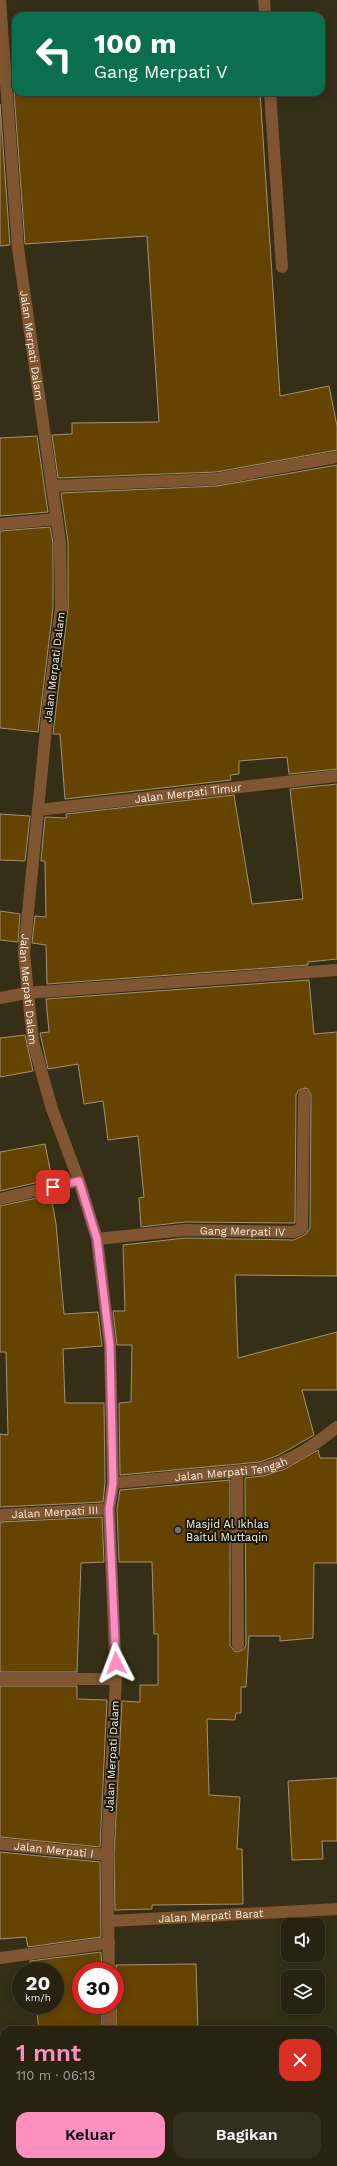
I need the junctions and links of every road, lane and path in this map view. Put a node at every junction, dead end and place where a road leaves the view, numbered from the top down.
1 (0, 0) edge
2 (264, 0) edge
3 (265, 12) edge
4 (270, 96) edge
5 (282, 267) dead end
6 (337, 456) edge
7 (52, 486) junction
8 (57, 519) junction
9 (0, 524) edge
10 (337, 776) edge
11 (38, 810) junction
12 (337, 970) edge
13 (26, 993) junction
14 (0, 998) edge
15 (304, 1095) dead end
16 (79, 1181) junction
17 (0, 1199) edge
18 (97, 1239) junction
19 (337, 1427) edge
20 (237, 1472) junction
21 (113, 1483) junction
22 (109, 1509) junction
23 (0, 1515) edge
24 (238, 1645) dead end
25 (0, 1679) edge
26 (116, 1679) junction
27 (0, 1844) edge
28 (107, 1855) junction
29 (337, 1909) edge
30 (110, 1921) junction
31 (109, 1943) junction
32 (0, 1958) edge
33 (109, 1962) edge
34 (109, 2014) edge
35 (109, 2026) edge

1 - 7 street, Jalan Merpati Dalam
2 - 3 street
4 - 5 street
6 - 7 street
7 - 8 street, Jalan Merpati Dalam
8 - 9 street
8 - 11 street, Jalan Merpati Dalam
10 - 11 street, Jalan Merpati Timur
11 - 13 street, Jalan Merpati Dalam
12 - 13 street
13 - 14 street
13 - 16 street, Jalan Merpati Dalam
15 - 18 street, Gang Merpati IV
16 - 17 street
16 - 18 street, Jalan Merpati Dalam
18 - 21 street, Jalan Merpati Dalam
19 - 20 street, Jalan Merpati Tengah
20 - 21 street, Jalan Merpati Tengah
20 - 24 street
21 - 22 street, Jalan Merpati Dalam
22 - 23 street, Jalan Merpati III
22 - 26 street, Jalan Merpati Dalam
25 - 26 street
26 - 28 street, Jalan Merpati Dalam
27 - 28 street, Jalan Merpati I
28 - 30 street, Jalan Merpati Dalam
29 - 30 street, Jalan Merpati Barat
30 - 31 street, Jalan Merpati Dalam
31 - 32 street
31 - 33 street, Jalan Merpati Dalam
34 - 35 street

